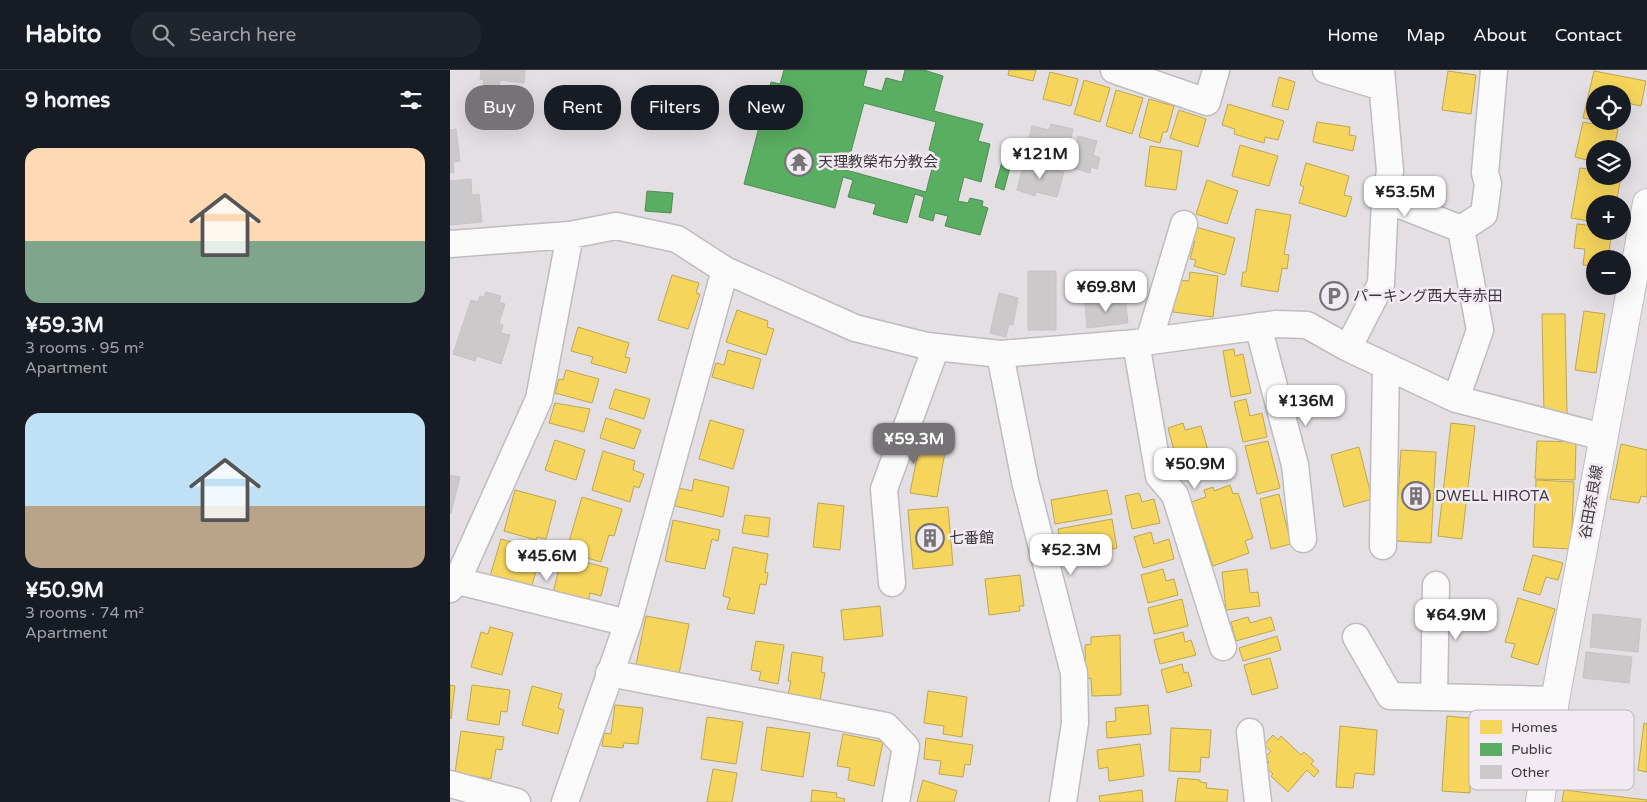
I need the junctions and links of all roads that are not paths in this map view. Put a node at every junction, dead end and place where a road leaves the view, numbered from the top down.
1 (1216, 70) edge
2 (1326, 70) edge
3 (1494, 70) edge
4 (1122, 72) edge
5 (1382, 79) edge
6 (1385, 199) junction
7 (1647, 203) edge
8 (1184, 224) dead end
9 (1461, 229) junction
10 (570, 235) junction
11 (450, 244) edge
12 (725, 270) junction
13 (1258, 326) junction
14 (1143, 342) junction
15 (936, 347) junction
16 (1348, 348) junction
17 (1000, 354) junction
18 (1386, 366) junction
19 (1456, 399) junction
20 (1603, 436) junction
21 (1303, 539) dead end
22 (1383, 546) dead end
23 (452, 583) edge
24 (892, 583) dead end
25 (1436, 585) dead end
26 (628, 623) junction
27 (1356, 637) dead end
28 (1223, 647) dead end
29 (609, 673) junction
30 (1434, 697) junction
31 (1555, 700) junction
32 (1554, 710) edge
33 (1250, 732) dead end
34 (450, 784) edge
35 (517, 802) edge
36 (565, 802) edge
37 (896, 802) edge
38 (1064, 802) edge
39 (1258, 802) edge

1 - 4 street
2 - 5 street
3 - 9 street
5 - 6 street
6 - 9 street
6 - 16 street
7 - 20 main road, 谷田奈良線
8 - 14 street
9 - 19 street
10 - 11 street
10 - 12 street
10 - 23 street
12 - 15 street
12 - 26 street
13 - 14 street
13 - 16 street
13 - 21 street
14 - 17 street
14 - 28 street
15 - 17 street
15 - 24 street
16 - 18 street
17 - 38 street
18 - 19 street
18 - 22 street
19 - 20 street
20 - 31 main road, 谷田奈良線
23 - 26 street
25 - 30 street
26 - 29 street
27 - 30 street
29 - 36 street
29 - 37 street
30 - 31 street
31 - 32 main road, 谷田奈良線
33 - 39 street
34 - 35 street

